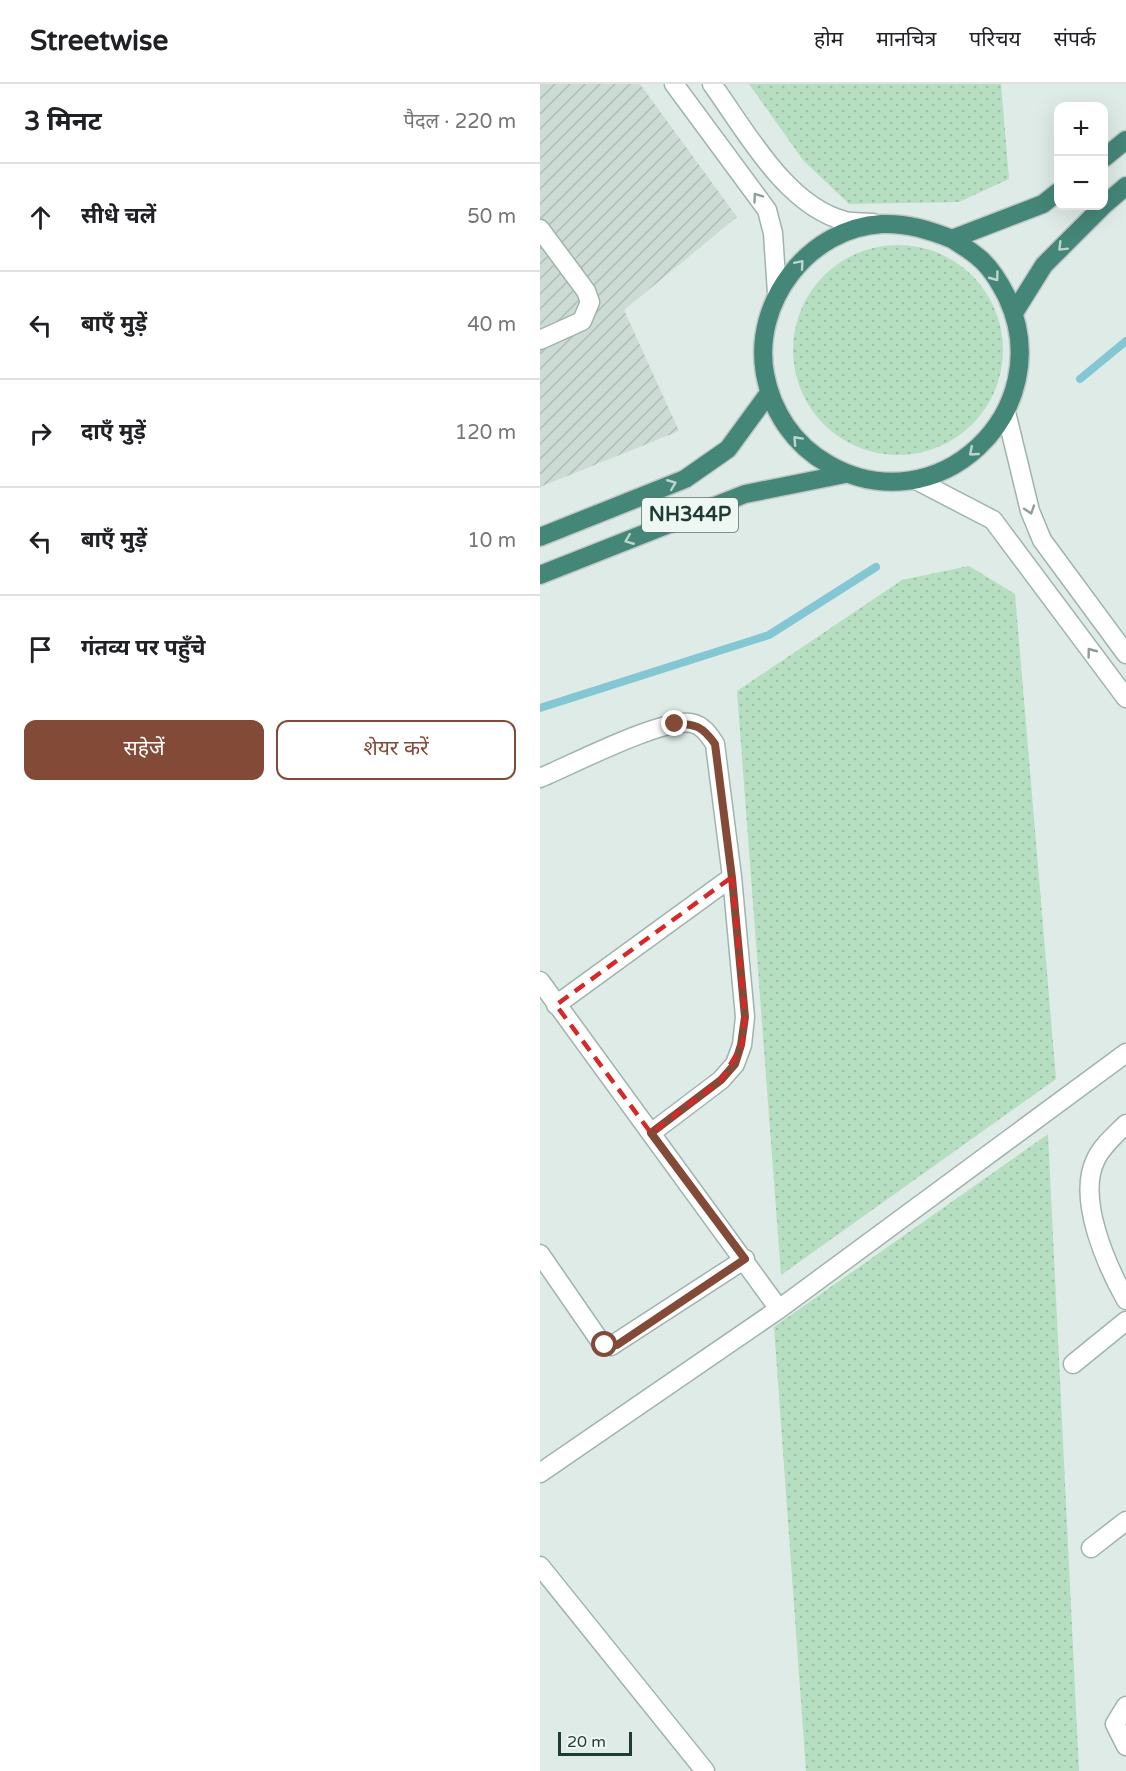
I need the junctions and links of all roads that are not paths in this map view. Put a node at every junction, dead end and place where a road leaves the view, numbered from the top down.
1 (674, 84) edge
2 (712, 84) edge
3 (1126, 140) edge
4 (1106, 156) edge
5 (1126, 186) edge
6 (1054, 196) edge
7 (1108, 201) edge
8 (1098, 210) edge
9 (880, 224) junction
10 (540, 229) edge
11 (952, 238) junction
12 (777, 293) junction
13 (1014, 313) junction
14 (540, 340) edge
15 (769, 393) junction
16 (1006, 412) junction
17 (845, 474) junction
18 (916, 480) junction
19 (540, 537) edge
20 (540, 575) edge
21 (1126, 654) edge
22 (1126, 698) edge
23 (540, 778) edge
24 (732, 878) junction
25 (540, 981) edge
26 (556, 1005) junction
27 (1126, 1054) edge
28 (1126, 1124) edge
29 (651, 1133) junction
30 (540, 1254) edge
31 (745, 1259) junction
32 (1126, 1300) edge
33 (779, 1309) junction
34 (1126, 1321) edge
35 (1073, 1364) dead end
36 (540, 1473) edge
37 (1126, 1521) edge
38 (1090, 1548) dead end
39 (540, 1566) edge
40 (1126, 1706) edge
41 (1126, 1746) edge
42 (705, 1771) edge

12 -> 1 street
2 - 9 street
3 - 4 highway
5 - 7 highway
6 - 11 highway
8 -> 13 highway
9 - 11 highway
12 -> 9 highway
10 - 14 street
11 -> 13 highway
12 - 15 highway
13 - 16 highway
17 -> 15 highway
19 -> 15 highway, NH344P
16 -> 18 highway
16 -> 21 street
17 - 18 highway
17 -> 20 highway, NH344P
22 -> 18 street
23 - 24 street
24 - 26 street
24 - 29 street
25 - 26 street
26 - 29 street
27 - 33 street
28 - 32 street
29 - 31 street
30 - 31 street
31 - 33 street
33 - 36 street
34 - 35 street
37 - 38 street
39 - 42 street
40 - 41 street

